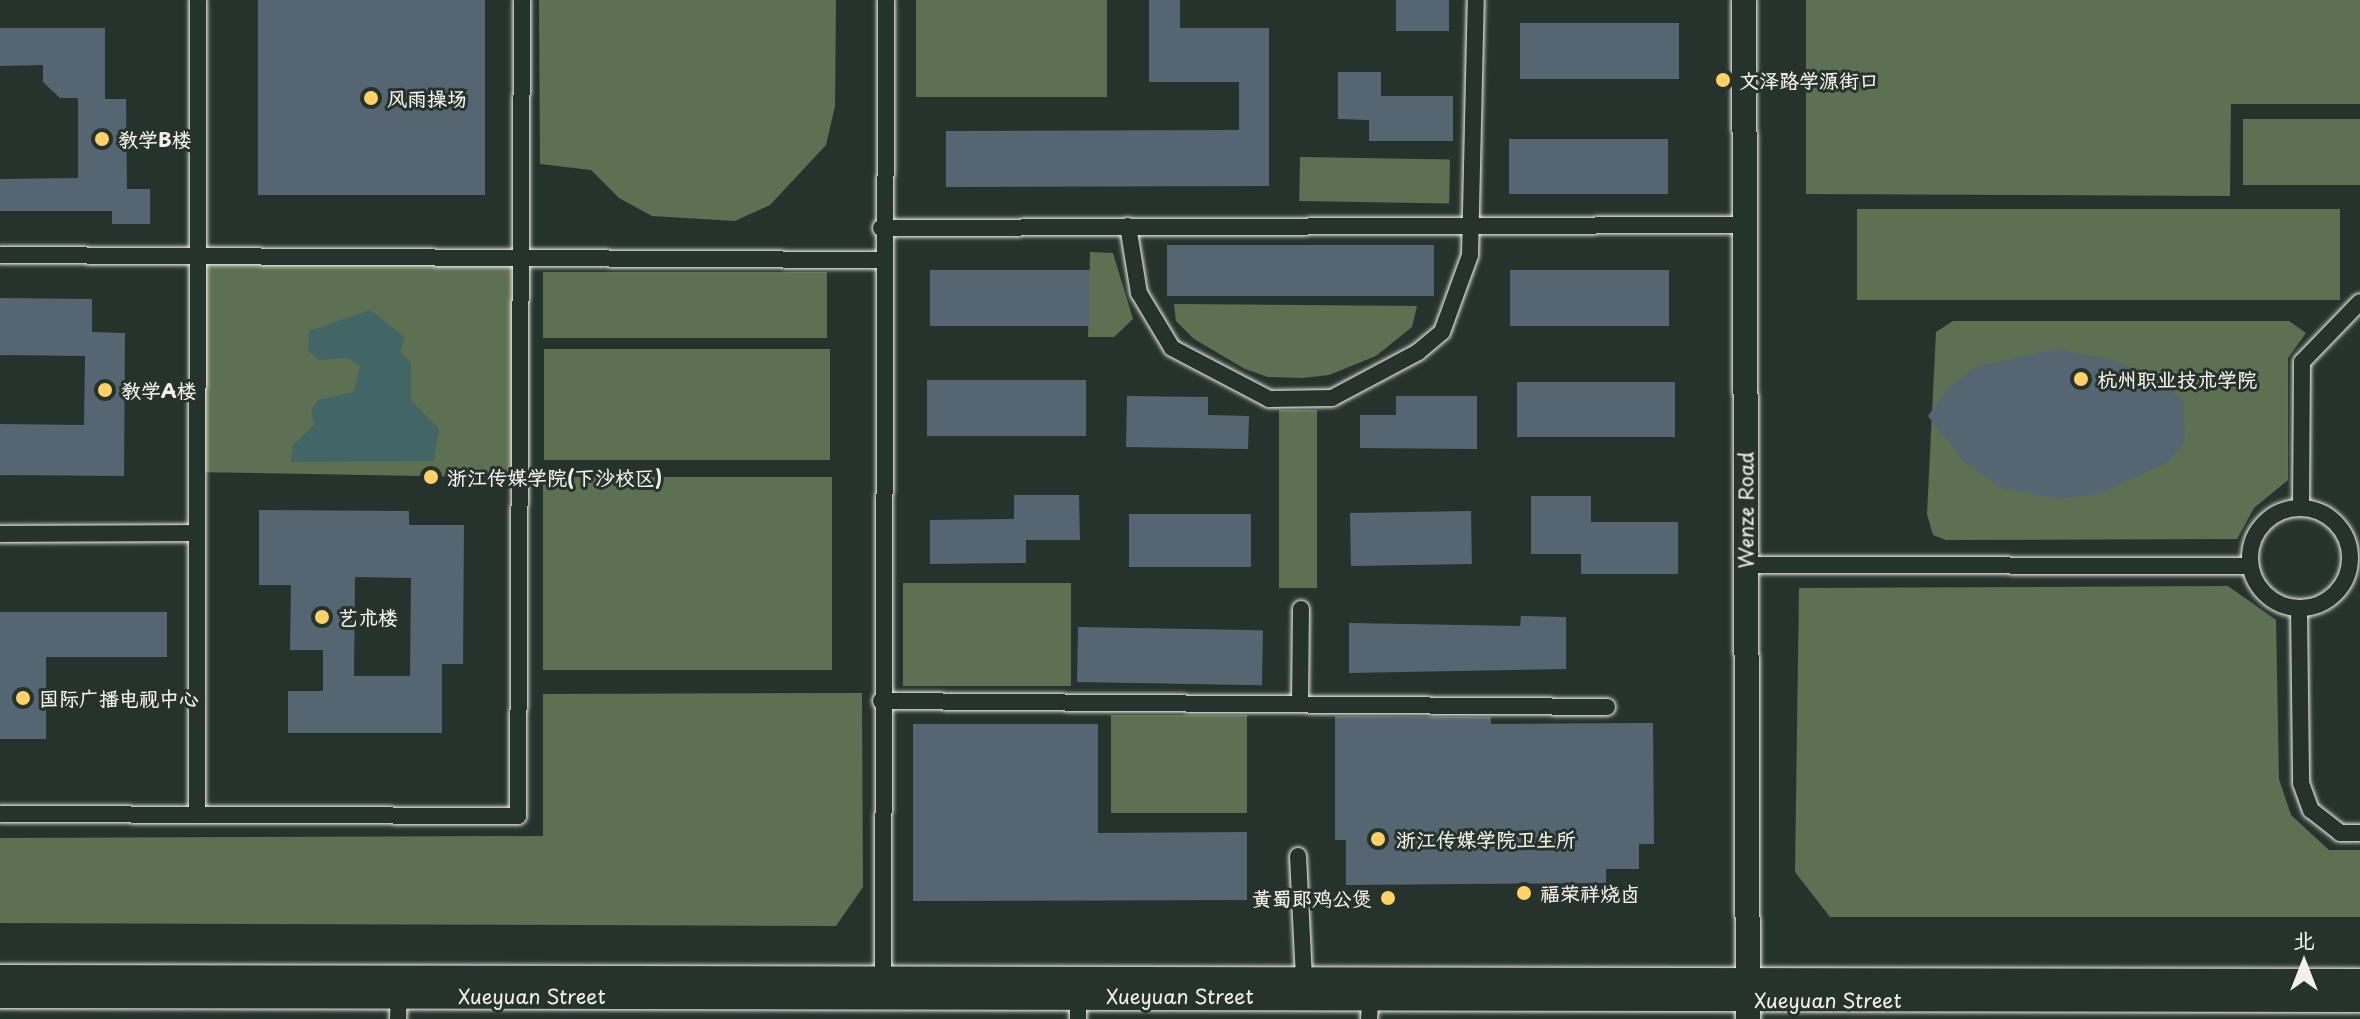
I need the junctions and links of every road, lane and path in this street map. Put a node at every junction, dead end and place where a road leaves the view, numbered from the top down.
1 (198, 0) edge
2 (522, 0) edge
3 (886, 0) edge
4 (1476, 0) edge
5 (1744, 0) edge
6 (1745, 225) junction
7 (1128, 226) junction
8 (881, 228) junction
9 (1475, 228) junction
10 (197, 254) junction
11 (0, 255) edge
12 (522, 257) junction
13 (881, 260) junction
14 (2360, 302) edge
15 (2301, 508) junction
16 (197, 533) junction
17 (0, 534) edge
18 (1746, 565) junction
19 (2250, 566) junction
20 (1301, 609) dead end
21 (2299, 609) junction
22 (881, 701) junction
23 (1300, 703) junction
24 (1607, 707) dead end
25 (0, 814) edge
26 (197, 814) junction
27 (2360, 833) edge
28 (1298, 856) dead end
29 (0, 976) edge
30 (883, 977) junction
31 (1304, 978) junction
32 (2360, 980) edge
33 (1078, 986) junction
34 (0, 997) edge
35 (399, 997) edge
36 (1370, 998) edge
37 (1748, 999) edge
38 (2360, 1001) edge
39 (1078, 1019) edge

1 - 10 street
2 - 12 street
3 - 8 street
4 - 9 street
5 - 6 main road, Wenze Road
6 - 9 street
6 - 18 main road, Wenze Road
7 - 8 street
7 - 9 street
7 - 9 street
8 - 13 street
10 - 11 street
10 - 12 street
10 - 16 street
12 - 13 street
12 - 26 street
13 - 22 street
14 - 15 street
15 - 19 street
15 - 21 street
16 - 17 street
16 - 26 street
18 - 19 street
18 - 37 main road, Wenze Road
19 - 21 street
20 - 23 street
21 - 27 street
22 - 23 street
22 - 30 street
23 - 24 street
25 - 26 street
28 - 31 street
29 - 35 main road, Xueyuan Street
30 - 33 main road, Xueyuan Street
30 - 35 main road, Xueyuan Street
31 - 33 main road, Xueyuan Street
31 - 36 main road, Xueyuan Street
32 - 37 main road, Xueyuan Street
33 - 35 main road, Xueyuan Street
33 - 36 main road, Xueyuan Street
33 - 39 street
34 - 35 main road, Xueyuan Street
36 - 37 main road, Xueyuan Street
37 - 38 main road, Xueyuan Street

